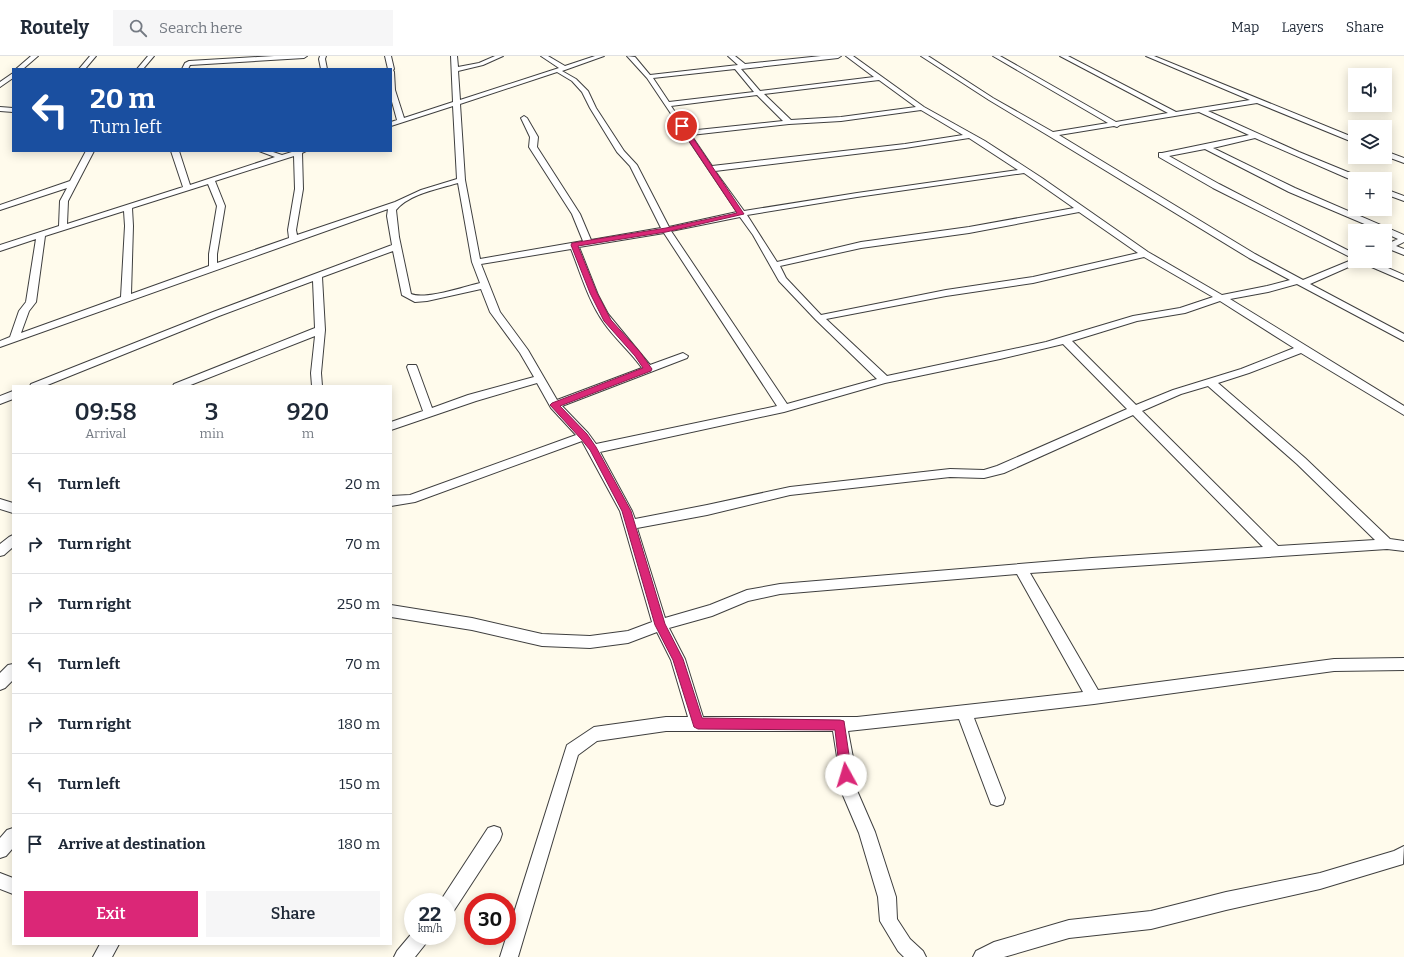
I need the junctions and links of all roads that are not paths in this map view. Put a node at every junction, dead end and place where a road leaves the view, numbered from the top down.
1 (35, 56) edge
2 (93, 56) edge
3 (151, 56) edge
4 (304, 56) edge
5 (323, 56) edge
6 (388, 56) edge
7 (454, 56) edge
8 (500, 56) edge
9 (544, 56) edge
10 (601, 56) edge
11 (630, 56) edge
12 (732, 56) edge
13 (838, 56) edge
14 (850, 56) edge
15 (924, 56) edge
16 (996, 56) edge
17 (1063, 56) edge
18 (1148, 56) edge
19 (796, 58) edge
20 (739, 67) junction
21 (20, 68) edge
22 (83, 68) edge
23 (141, 68) edge
24 (185, 68) edge
25 (324, 68) edge
26 (391, 68) edge
27 (561, 69) junction
28 (455, 70) junction
29 (12, 76) edge
30 (649, 77) junction
31 (881, 78) junction
32 (0, 85) edge
33 (392, 90) edge
34 (760, 93) junction
35 (1257, 102) junction
36 (456, 103) junction
37 (668, 104) junction
38 (922, 108) junction
39 (0, 109) edge
40 (12, 110) edge
41 (1202, 110) junction
42 (1177, 115) junction
43 (524, 118) dead end
44 (401, 121) junction
45 (789, 122) junction
46 (392, 124) edge
47 (1117, 125) junction
48 (687, 133) junction
49 (1052, 134) junction
50 (970, 136) junction
51 (1255, 136) junction
52 (1348, 138) edge
53 (1206, 148) junction
54 (89, 152) edge
55 (175, 152) edge
56 (266, 152) edge
57 (300, 152) edge
58 (1392, 156) edge
59 (281, 157) junction
60 (1404, 161) edge
61 (710, 169) junction
62 (1024, 171) junction
63 (1348, 175) edge
64 (461, 180) junction
65 (211, 181) junction
66 (73, 183) junction
67 (187, 188) junction
68 (1392, 194) edge
69 (1404, 199) edge
70 (396, 204) junction
71 (0, 208) edge
72 (128, 208) junction
73 (1081, 209) junction
74 (741, 214) junction
75 (63, 228) junction
76 (666, 230) junction
77 (41, 235) junction
78 (294, 239) junction
79 (1404, 239) edge
80 (588, 243) junction
81 (574, 245) junction
82 (1392, 245) edge
83 (397, 246) junction
84 (0, 248) edge
85 (1392, 248) edge
86 (1404, 252) edge
87 (1348, 253) edge
88 (1145, 254) junction
89 (476, 262) junction
90 (1348, 264) edge
91 (775, 265) junction
92 (213, 268) junction
93 (1380, 268) edge
94 (317, 277) junction
95 (1404, 278) edge
96 (1301, 282) junction
97 (485, 285) junction
98 (1219, 298) junction
99 (126, 299) junction
100 (819, 318) junction
101 (320, 330) junction
102 (1404, 338) edge
103 (14, 339) junction
104 (1064, 340) junction
105 (0, 344) edge
106 (1302, 349) junction
107 (682, 356) dead end
108 (412, 367) dead end
109 (648, 369) junction
110 (540, 379) junction
111 (885, 380) junction
112 (1210, 382) junction
113 (38, 385) edge
114 (181, 385) edge
115 (317, 385) edge
116 (12, 395) edge
117 (0, 400) edge
118 (554, 405) junction
119 (784, 408) junction
120 (1135, 411) junction
121 (1404, 411) edge
122 (429, 413) junction
123 (392, 426) edge
124 (584, 436) junction
125 (593, 449) junction
126 (392, 501) edge
127 (0, 504) edge
128 (12, 508) edge
129 (630, 525) junction
130 (12, 541) edge
131 (1387, 544) junction
132 (1404, 546) edge
133 (1275, 551) junction
134 (0, 552) edge
135 (1021, 569) junction
136 (392, 611) edge
137 (660, 625) junction
138 (1404, 664) edge
139 (12, 671) edge
140 (0, 683) edge
141 (1094, 697) junction
142 (964, 712) junction
143 (698, 724) junction
144 (840, 725) junction
145 (997, 798) dead end
146 (494, 834) dead end
147 (12, 837) edge
148 (0, 850) edge
149 (1404, 854) edge
150 (0, 881) edge
151 (12, 886) edge
152 (455, 893) edge
153 (109, 945) edge
154 (413, 945) edge
155 (102, 957) edge
156 (403, 957) edge
157 (509, 957) edge
158 (918, 957) edge
159 (982, 957) edge

1 - 21 street
2 - 22 street
3 - 23 street
4 - 24 street
5 - 25 street
6 - 26 street
7 - 28 street
8 - 28 street
9 - 27 street
10 - 27 street
11 - 30 street
12 - 20 street
13 - 19 street
14 - 31 street
15 - 49 street
16 - 47 street
17 - 42 street
18 - 35 street
19 - 20 street
20 - 30 street
20 - 34 street
27 - 36 street
27 - 76 street
28 - 36 street
29 - 32 street
30 - 37 street
31 - 34 street
31 - 38 street
33 - 44 street
34 - 37 street
34 - 45 street
35 - 41 street
35 - 52 street
36 - 44 street
36 - 64 street
37 - 48 street
38 - 45 street
38 - 50 street
39 - 40 street
41 - 42 street
41 - 51 street
42 - 47 street
43 - 80 street
44 - 46 street
45 - 48 street
47 - 49 street
48 - 61 street
49 - 96 street
50 - 61 street
50 - 62 street
51 - 53 street
51 - 63 street
53 - 79 street
53 - 87 street
54 - 66 street
55 - 67 street
56 - 59 street
57 - 59 street
57 - 78 street
58 - 60 street
59 - 65 street
61 - 74 street
62 - 73 street
62 - 74 street
64 - 70 street
64 - 89 street
65 - 67 street
65 - 92 street
66 - 71 street
66 - 75 street
67 - 72 street
68 - 69 street
70 - 78 street
70 - 83 street
72 - 75 street
72 - 99 street
73 - 88 street
73 - 91 street
74 - 76 street
74 - 91 street
75 - 77 street
76 - 80 street
76 - 119 street
77 - 84 street
77 - 103 street
78 - 92 street
79 - 82 street
80 - 81 street
81 - 89 street
81 - 109 street
83 - 94 street
83 - 97 street
85 - 86 street
88 - 98 street
88 - 100 street
89 - 97 street
90 - 96 street
91 - 100 street
92 - 99 street
93 - 95 street
94 - 101 street
94 - 113 street
96 - 98 street
96 - 102 street
97 - 110 street
98 - 104 street
98 - 106 street
99 - 103 street
100 - 111 street
101 - 114 street
101 - 115 street
103 - 105 street
104 - 111 street
104 - 120 street
106 - 112 street
106 - 121 street
107 - 109 street
108 - 122 street
109 - 118 street
110 - 118 street
110 - 122 street
111 - 119 street
112 - 120 street
112 - 131 street
116 - 117 street
118 - 124 street
119 - 125 street
120 - 129 street
120 - 133 street
122 - 123 street
124 - 125 street
124 - 126 street
125 - 129 street
127 - 128 street
129 - 137 street
130 - 134 street
131 - 132 street
131 - 133 street
133 - 135 street
135 - 137 street
135 - 141 street
136 - 137 street
137 - 143 street
138 - 141 street
139 - 140 street
141 - 142 street
142 - 144 street
142 - 145 street
143 - 144 street
143 - 157 street
144 - 158 street
146 - 152 street
147 - 148 street
149 - 159 street
150 - 151 street
153 - 155 street
154 - 156 street

